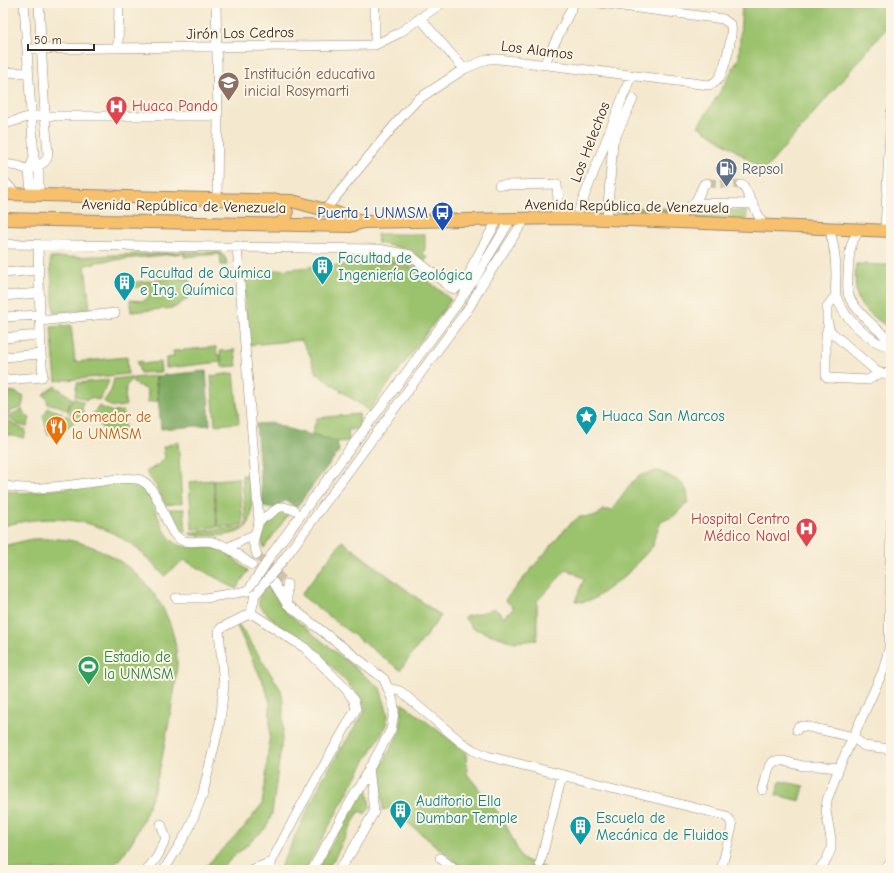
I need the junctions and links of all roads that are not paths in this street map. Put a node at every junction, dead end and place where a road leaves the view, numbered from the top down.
1 (24, 3) edge
2 (39, 3) edge
3 (119, 3) edge
4 (216, 3) edge
5 (375, 3) edge
6 (442, 3) edge
7 (574, 3) edge
8 (599, 3) edge
9 (420, 18) junction
10 (375, 45) junction
11 (216, 47) junction
12 (118, 48) junction
13 (27, 49) junction
14 (42, 49) junction
15 (544, 65) junction
16 (464, 69) junction
17 (3, 72) edge
18 (28, 73) junction
19 (631, 76) junction
20 (633, 99) dead end
21 (891, 112) edge
22 (31, 116) junction
23 (44, 116) junction
24 (218, 116) junction
25 (8, 123) dead end
26 (3, 164) edge
27 (33, 164) junction
28 (3, 180) edge
29 (707, 183) dead end
30 (499, 185) dead end
31 (741, 185) dead end
32 (8, 194) edge
33 (35, 194) junction
34 (217, 198) junction
35 (277, 200) junction
36 (695, 203) junction
37 (753, 204) junction
38 (325, 210) junction
39 (559, 218) junction
40 (576, 218) junction
41 (3, 219) edge
42 (498, 219) junction
43 (511, 219) junction
44 (526, 219) junction
45 (608, 219) junction
46 (670, 221) junction
47 (363, 222) junction
48 (280, 224) junction
49 (763, 225) junction
50 (829, 228) junction
51 (860, 230) junction
52 (888, 230) edge
53 (3, 244) edge
54 (38, 244) junction
55 (237, 246) junction
56 (38, 270) junction
57 (3, 274) edge
58 (39, 293) junction
59 (836, 295) junction
60 (3, 296) edge
61 (115, 313) dead end
62 (3, 317) edge
63 (40, 318) junction
64 (828, 327) junction
65 (41, 335) junction
66 (3, 338) edge
67 (891, 341) edge
68 (891, 347) edge
69 (41, 354) junction
70 (3, 357) edge
71 (880, 373) junction
72 (891, 374) edge
73 (3, 380) edge
74 (3, 485) edge
75 (294, 510) dead end
76 (258, 522) junction
77 (891, 522) edge
78 (255, 534) junction
79 (891, 539) edge
80 (227, 548) junction
81 (274, 583) dead end
82 (287, 584) dead end
83 (176, 598) dead end
84 (287, 604) junction
85 (891, 606) edge
86 (251, 613) junction
87 (388, 688) junction
88 (797, 730) dead end
89 (853, 738) junction
90 (891, 749) edge
91 (369, 767) junction
92 (839, 768) junction
93 (562, 775) junction
94 (763, 790) dead end
95 (161, 824) dead end
96 (440, 858) dead end
97 (891, 862) edge
98 (540, 864) dead end
99 (270, 866) edge
100 (147, 870) edge
101 (164, 870) edge
102 (252, 870) edge
103 (312, 870) edge
104 (339, 870) edge
105 (455, 870) edge
106 (721, 870) edge
107 (819, 870) edge
108 (885, 870) edge

1 - 13 street
2 - 14 street
3 - 12 street
4 - 11 street
5 - 10 street
6 - 9 street, Jirón Los Cedros
7 - 15 street
8 - 19 street, Los Alamos
9 - 10 street, Jirón Los Cedros
9 - 16 street
10 - 11 street, Jirón Los Cedros
11 - 12 street, Jirón Los Cedros
11 - 24 street
12 - 14 street, Jirón Los Cedros
13 - 14 street, Jirón Los Cedros
13 - 18 street
14 - 23 street
15 - 16 street, Los Alamos
15 - 19 street, Los Alamos
16 - 38 street, Los Alamos
17 - 18 street
18 - 22 street
19 - 40 street, Los Helechos
20 - 45 street
21 - 52 street
22 - 23 street
22 - 25 street
22 - 27 street
23 - 24 street
23 - 27 street
24 - 34 street
26 - 27 street
27 - 33 street
28 - 32 street
29 - 36 street
30 - 39 street
31 - 37 street
32 - 33 main road, Avenida República de Venezuela
33 - 34 main road, Avenida República de Venezuela
34 - 35 main road, Avenida República de Venezuela
35 - 38 main road, Avenida República de Venezuela
35 - 48 main road
36 - 37 street
36 - 46 street
37 - 49 street
38 - 47 main road, Avenida República de Venezuela
39 - 40 main road, Avenida República de Venezuela
39 - 44 main road, Avenida República de Venezuela
40 - 45 main road, Avenida República de Venezuela
41 - 48 main road, Avenida República de Venezuela
42 - 43 main road, Avenida República de Venezuela
42 - 47 main road, Avenida República de Venezuela
42 - 55 street
43 - 44 main road, Avenida República de Venezuela
43 - 83 street
44 - 86 street, bridge
45 - 46 main road, Avenida República de Venezuela
46 - 49 main road, Avenida República de Venezuela
47 - 48 main road, Avenida República de Venezuela
49 - 50 main road, Avenida República de Venezuela
50 - 51 main road, Avenida República de Venezuela
50 - 59 street
51 - 52 main road, Avenida República de Venezuela
51 - 67 street
53 - 54 street
54 - 55 street
54 - 56 street
55 - 76 street
56 - 57 street
56 - 58 street
58 - 60 street
58 - 63 street
59 - 64 street
59 - 68 street
61 - 63 street
62 - 63 street
63 - 65 street
64 - 71 street
64 - 71 street
65 - 66 street
65 - 69 street
69 - 70 street
69 - 73 street
71 - 72 street
74 - 80 street
75 - 76 street
76 - 78 street
77 - 79 street
78 - 80 street
78 - 80 street
79 - 85 street
81 - 84 street
82 - 84 street
84 - 87 street
85 - 89 street
86 - 99 street
86 - 101 street
87 - 91 street
87 - 93 street
88 - 89 street
89 - 90 street
89 - 92 street
91 - 103 street
91 - 104 street
92 - 94 street
92 - 107 street
93 - 98 street
93 - 106 street
95 - 100 street
96 - 105 street
97 - 108 street
99 - 102 street

